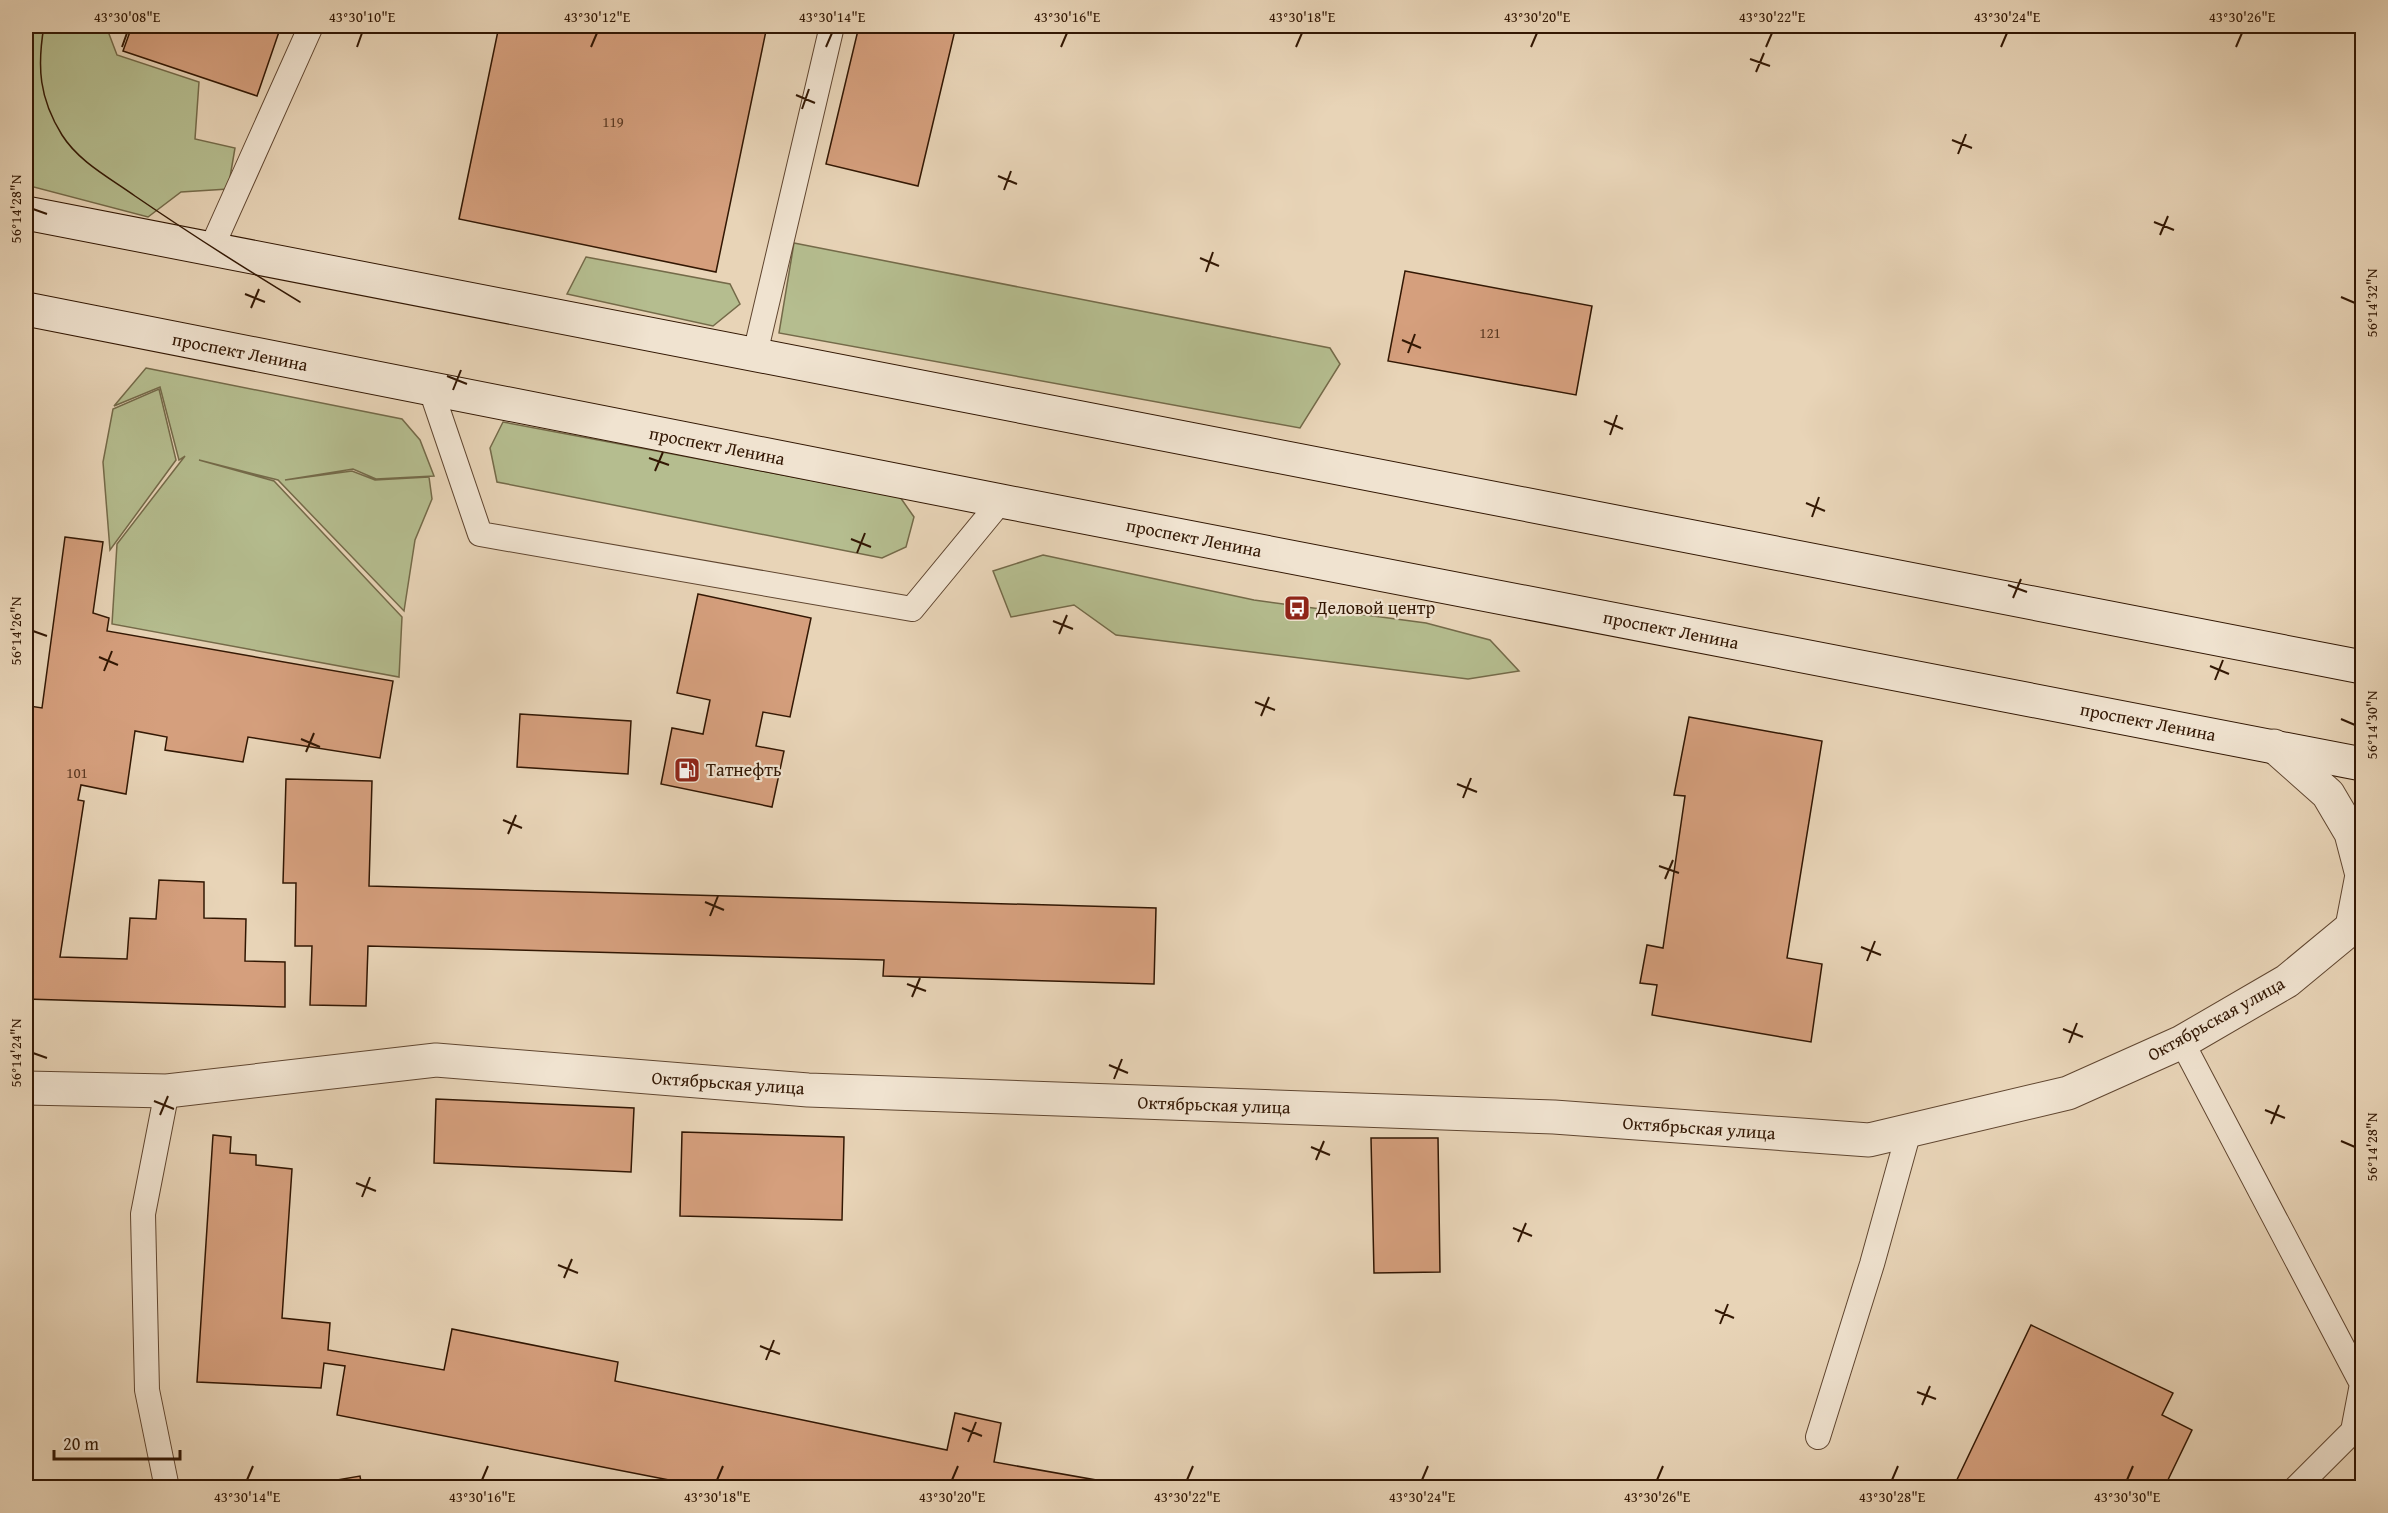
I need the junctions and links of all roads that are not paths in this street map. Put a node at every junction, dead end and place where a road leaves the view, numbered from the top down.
1 (311, 26) edge
2 (832, 26) edge
3 (26, 213) edge
4 (211, 249) junction
5 (26, 309) edge
6 (755, 354) junction
7 (432, 390) junction
8 (1001, 501) junction
9 (2362, 667) edge
10 (2274, 746) junction
11 (2362, 764) edge
12 (2357, 923) edge
13 (2182, 1042) junction
14 (26, 1088) edge
15 (167, 1091) junction
16 (1909, 1131) junction
17 (1818, 1437) dead end
18 (167, 1488) edge
19 (2296, 1488) edge

1 - 4 lane
2 - 6 lane
3 - 4 main road
4 - 6 main road
5 - 7 main road, проспект Ленина
6 - 9 main road
7 - 8 main road, проспект Ленина
7 - 8 lane
8 - 10 main road, проспект Ленина
10 - 11 main road, проспект Ленина
10 - 12 main road
12 - 13 main road, Октябрьская улица
13 - 16 main road, Октябрьская улица
13 - 19 lane
14 - 15 main road, Октябрьская улица
15 - 16 main road, Октябрьская улица
15 - 18 lane
16 - 17 lane

